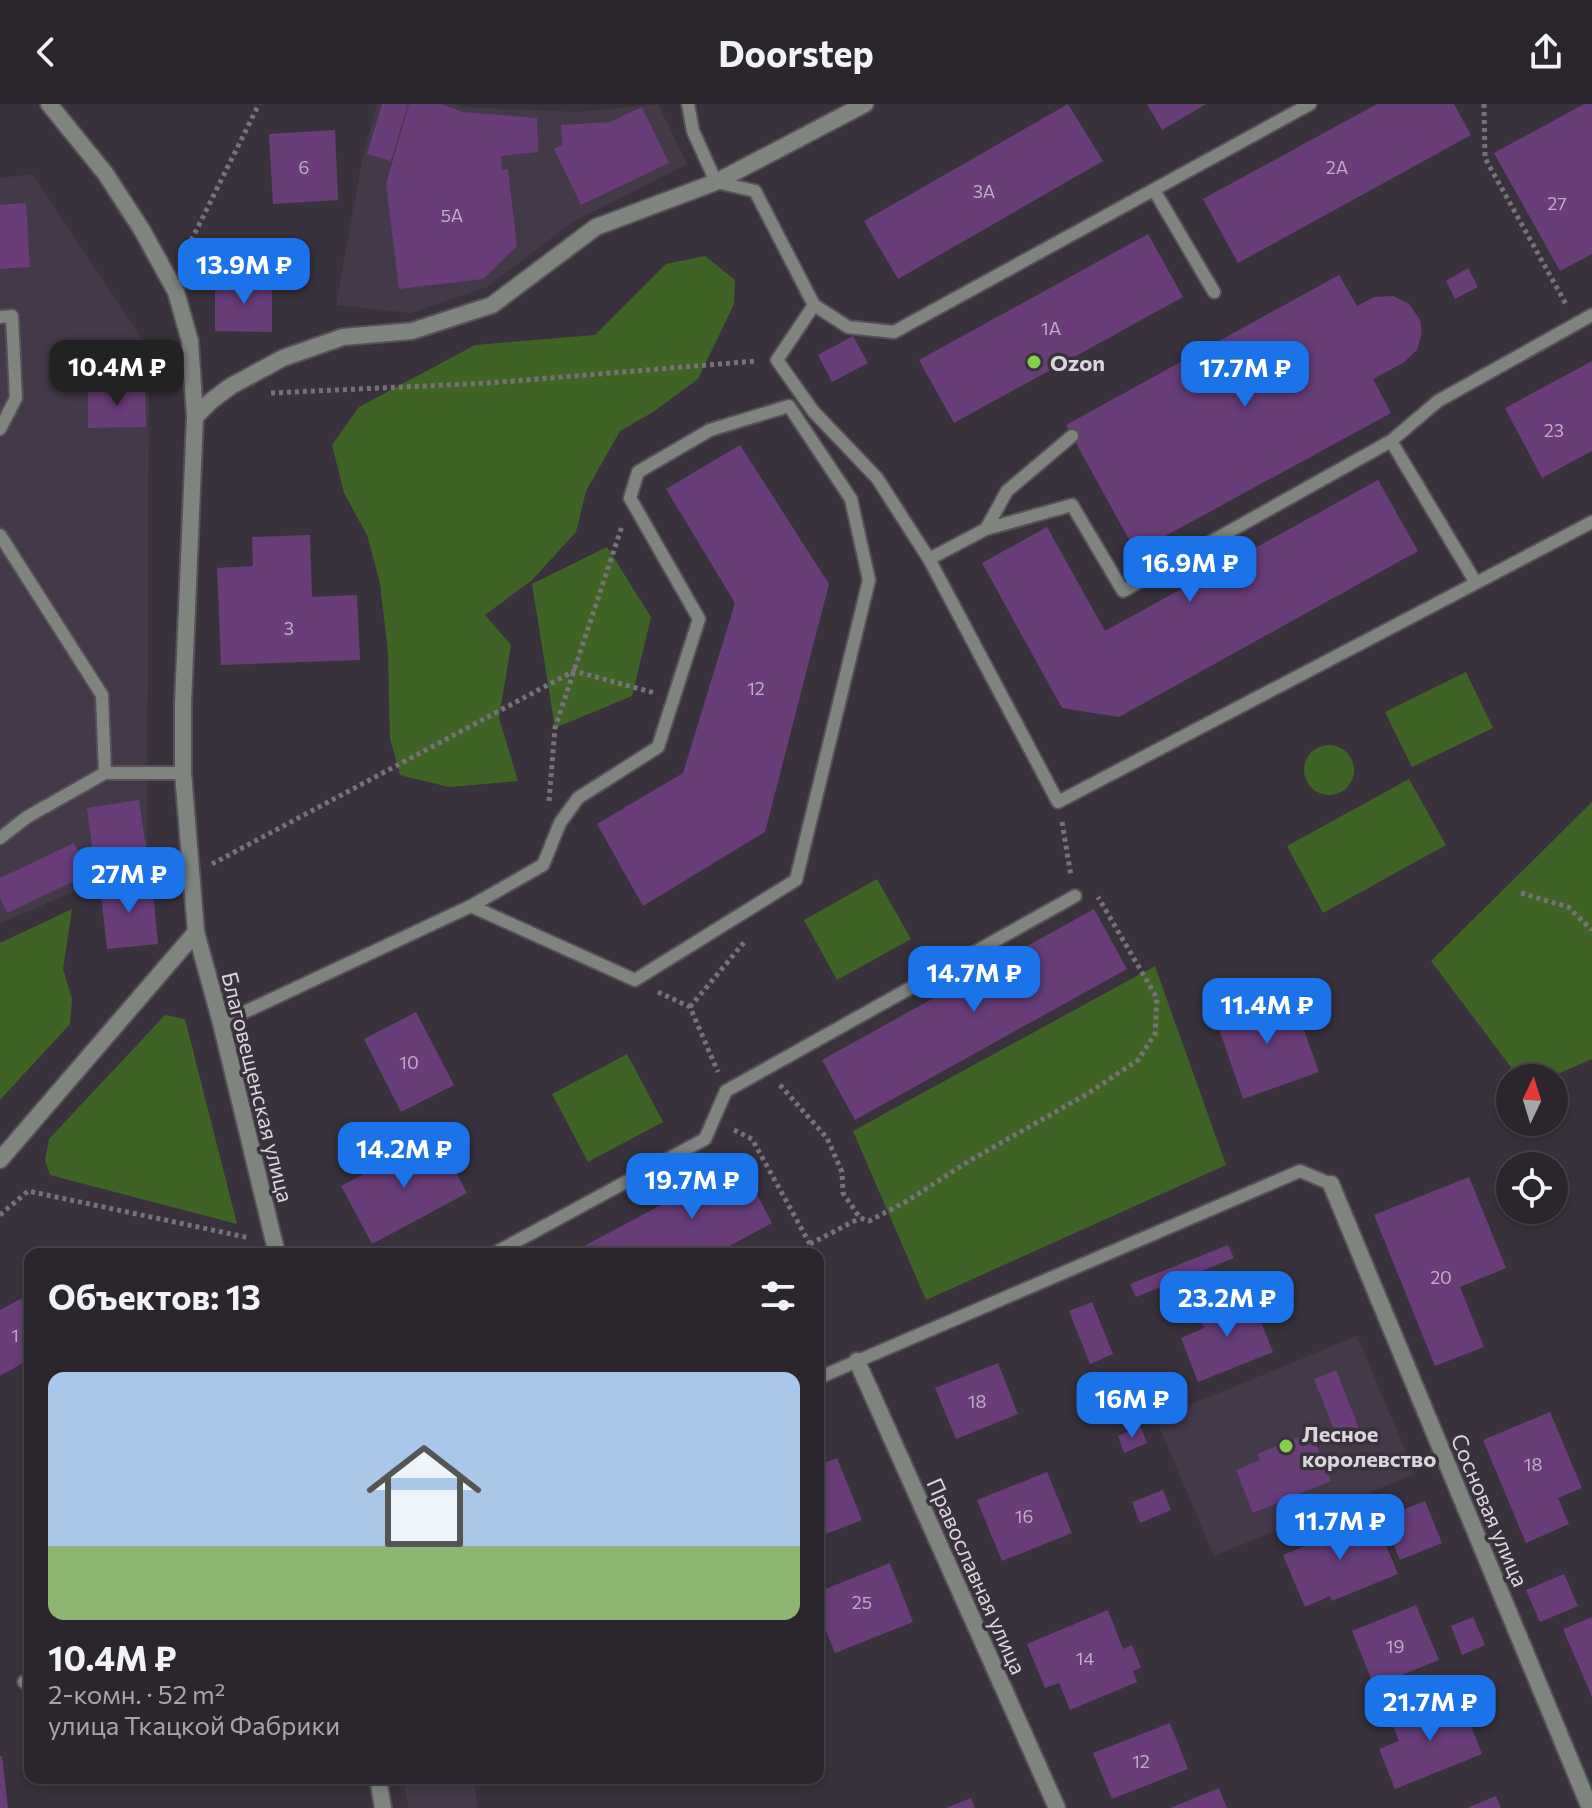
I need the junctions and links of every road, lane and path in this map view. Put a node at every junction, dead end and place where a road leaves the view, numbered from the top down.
1 (49, 104) edge
2 (259, 104) edge
3 (688, 104) edge
4 (865, 104) edge
5 (1310, 104) edge
6 (1484, 104) edge
7 (716, 182) junction
8 (1154, 190) junction
9 (176, 292) junction
10 (1214, 292) dead end
11 (814, 305) junction
12 (1592, 315) edge
13 (0, 317) edge
14 (1576, 323) junction
15 (777, 360) junction
16 (231, 386) junction
17 (789, 406) junction
18 (813, 411) junction
19 (195, 417) junction
20 (0, 429) edge
21 (1072, 436) dead end
22 (1391, 441) junction
23 (630, 498) junction
24 (1592, 522) edge
25 (986, 529) junction
26 (0, 535) edge
27 (929, 559) junction
28 (1476, 583) junction
29 (574, 671) junction
30 (674, 698) junction
31 (105, 773) junction
32 (183, 773) junction
33 (1058, 802) junction
34 (548, 804) dead end
35 (0, 838) edge
36 (190, 876) junction
37 (1521, 893) dead end
38 (1075, 896) junction
39 (471, 906) junction
40 (1592, 930) edge
41 (196, 932) junction
42 (748, 938) dead end
43 (635, 980) junction
44 (690, 1007) junction
45 (221, 1023) junction
46 (710, 1054) dead end
47 (766, 1069) junction
48 (713, 1120) junction
49 (0, 1160) edge
50 (1331, 1184) joint
51 (0, 1215) edge
52 (860, 1218) junction
53 (255, 1239) dead end
54 (810, 1244) junction
55 (276, 1248) edge
56 (504, 1248) edge
57 (810, 1248) edge
58 (857, 1361) junction
59 (824, 1375) edge
60 (379, 1784) edge
61 (383, 1808) edge
62 (1057, 1808) edge
63 (1590, 1808) edge

1 - 9 street, Благовещенская улица
2 - 9 path
3 - 7 lane
4 - 7 street
5 - 8 lane
6 - 14 path
7 - 11 lane
7 - 16 street
8 - 10 lane
8 - 11 lane
9 - 19 street, Благовещенская улица
11 - 15 lane
12 - 14 lane
13 - 20 lane
14 - 22 lane
15 - 16 path
15 - 18 lane
16 - 19 street
17 - 18 lane
17 - 23 lane
17 - 43 lane
18 - 27 lane
19 - 32 street, Благовещенская улица
21 - 25 lane
22 - 25 lane
22 - 28 lane
23 - 29 path
23 - 30 lane
24 - 28 lane
25 - 27 lane
26 - 31 lane
27 - 33 lane
28 - 33 lane
29 - 30 path
29 - 34 path
29 - 36 path
30 - 39 lane
31 - 32 lane
31 - 35 lane
32 - 36 street, Благовещенская улица
33 - 38 path
36 - 41 street, Благовещенская улица
37 - 40 path
38 - 47 lane
38 - 52 path
39 - 43 lane
39 - 45 lane
41 - 45 street, Благовещенская улица
41 - 49 street
42 - 44 path
43 - 44 path
44 - 46 path
45 - 55 street, Благовещенская улица
47 - 48 lane
47 - 52 path
48 - 54 path
48 - 56 lane
50 - 58 lane
50 - 63 street, Сосновая улица
51 - 53 path
52 - 54 path
54 - 57 path
58 - 59 lane
58 - 62 street, Православная улица
60 - 61 street

